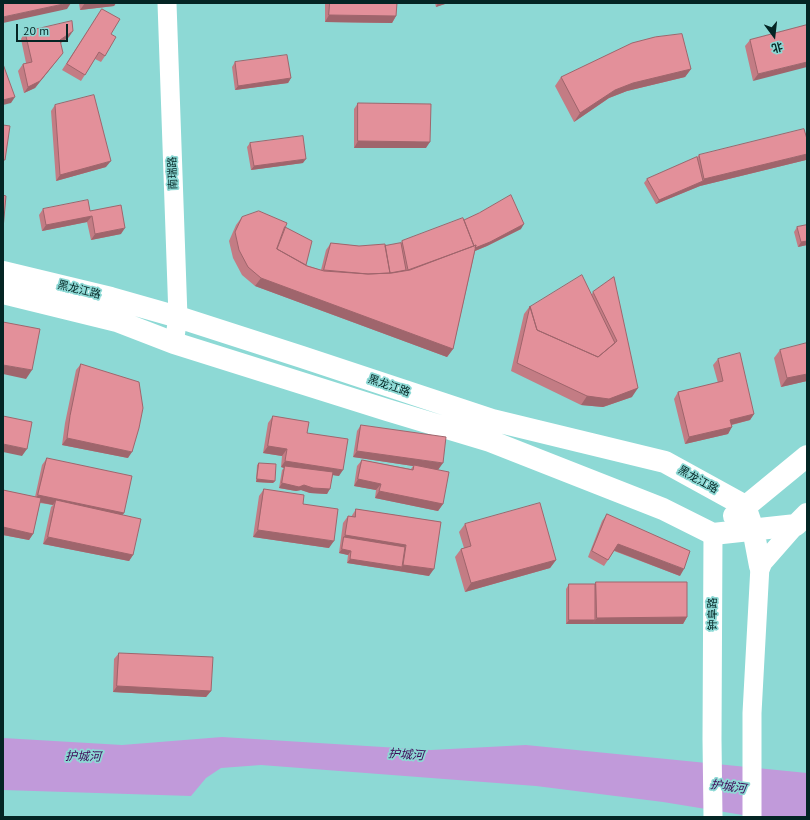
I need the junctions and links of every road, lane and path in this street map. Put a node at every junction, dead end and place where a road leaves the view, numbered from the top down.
1 (167, 3) edge
2 (3, 272) edge
3 (3, 293) edge
4 (178, 317) junction
5 (174, 344) junction
6 (807, 456) edge
7 (745, 506) junction
8 (802, 519) edge
9 (754, 529) junction
10 (713, 534) junction
11 (760, 566) junction
12 (713, 817) edge
13 (752, 817) edge

1 - 4 street, 南瑞路
2 - 4 main road, 黑龙江路
3 - 5 main road, 黑龙江路
4 - 5 street, 南瑞路
4 - 7 main road, 黑龙江路
5 - 10 main road, 黑龙江路
6 - 7 main road
7 - 9 main road
7 - 10 main road
8 - 9 main road
8 - 11 street
9 - 10 main road
9 - 11 main road
10 - 12 street, 钟阜路
11 - 13 street

